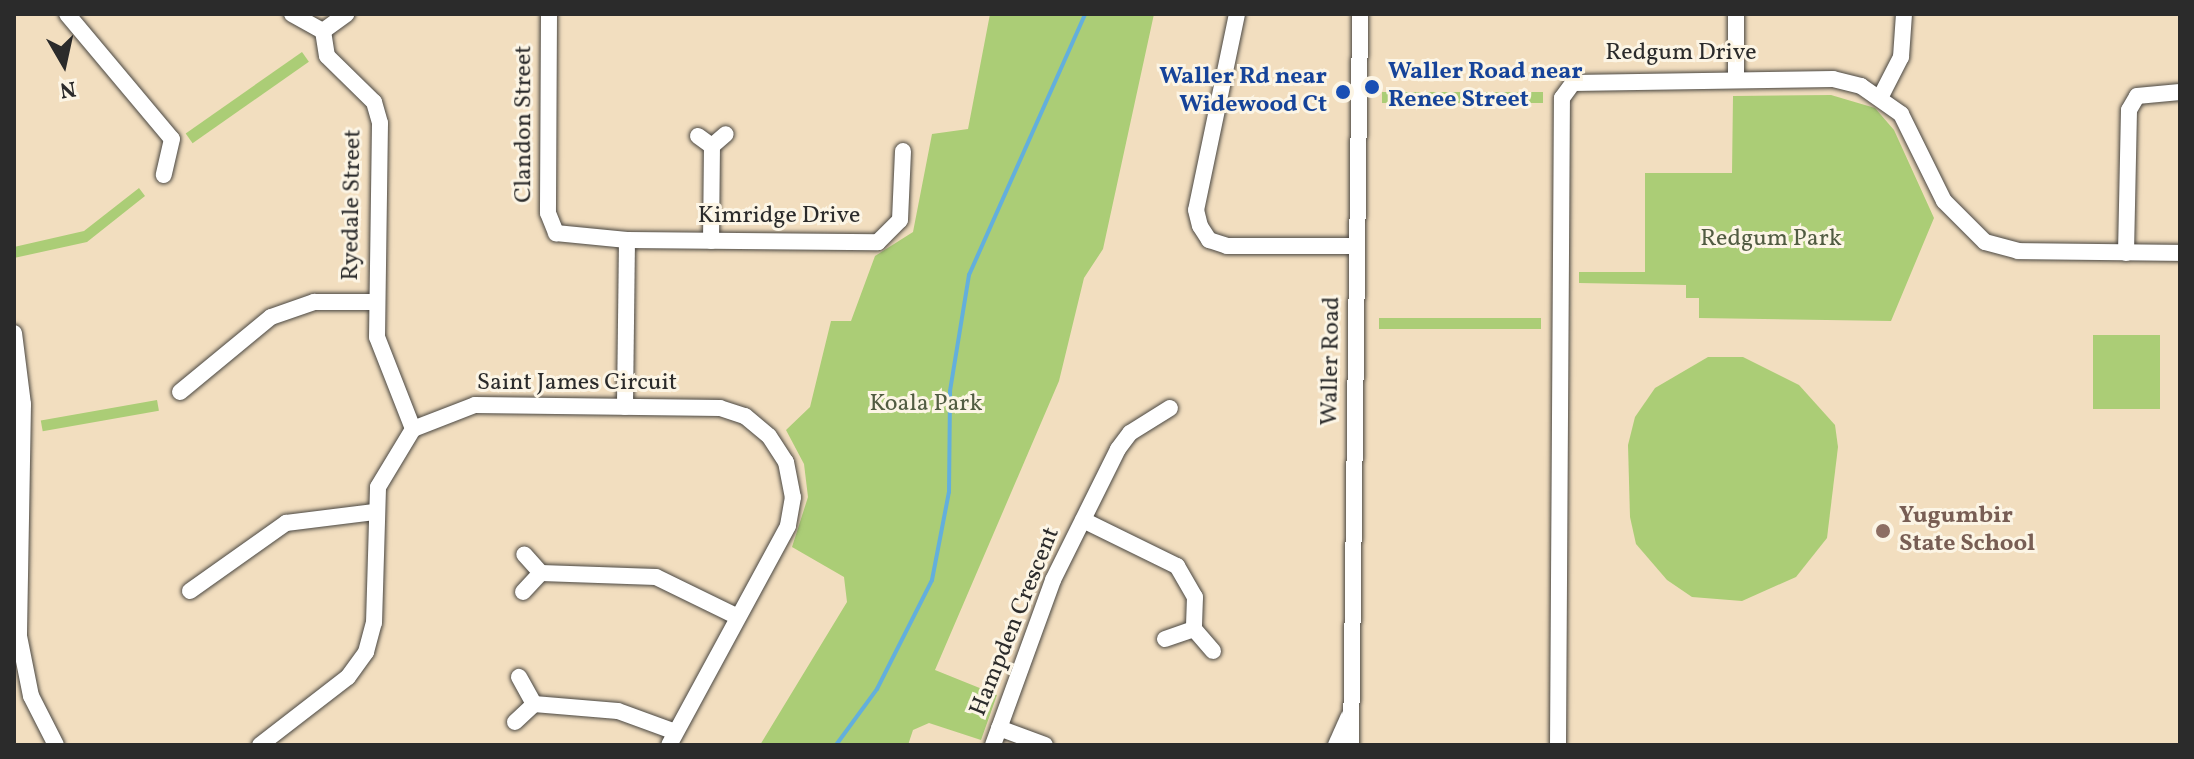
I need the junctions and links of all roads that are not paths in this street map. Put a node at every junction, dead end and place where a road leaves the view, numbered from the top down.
1 (67, 14) edge
2 (292, 14) edge
3 (346, 14) edge
4 (549, 14) edge
5 (1237, 14) edge
6 (1360, 14) edge
7 (1736, 14) edge
8 (1904, 14) edge
9 (323, 31) junction
10 (1736, 78) junction
11 (2180, 92) edge
12 (1882, 94) junction
13 (726, 134) dead end
14 (903, 151) dead end
15 (164, 175) dead end
16 (627, 240) junction
17 (711, 241) junction
18 (1357, 246) junction
19 (2126, 253) junction
20 (2180, 253) edge
21 (375, 302) junction
22 (14, 333) edge
23 (180, 392) dead end
24 (625, 407) junction
25 (1170, 408) dead end
26 (413, 429) junction
27 (18, 456) edge
28 (374, 512) junction
29 (1083, 520) junction
30 (524, 554) dead end
31 (541, 573) junction
32 (190, 591) dead end
33 (523, 592) dead end
34 (736, 616) junction
35 (1194, 629) junction
36 (16, 636) edge
37 (1165, 639) dead end
38 (1213, 651) dead end
39 (519, 677) dead end
40 (534, 704) junction
41 (1352, 709) junction
42 (515, 722) dead end
43 (999, 728) junction
44 (671, 738) edge
45 (56, 745) edge
46 (260, 745) edge
47 (993, 745) edge
48 (1045, 745) edge
49 (1336, 745) edge
50 (1351, 745) edge
51 (1558, 745) edge

1 - 15 street
2 - 9 street
3 - 9 street
4 - 16 street, Clandon Street
5 - 18 street
6 - 18 street, Waller Road
7 - 10 street
8 - 12 street
9 - 21 street, Ryedale Street
10 - 12 street, Redgum Drive
10 - 51 street, Redgum Drive
11 - 19 street
12 - 19 street
13 - 17 street
14 - 17 street, Kimridge Drive
16 - 17 street, Kimridge Drive
16 - 24 street
18 - 41 street, Waller Road
19 - 20 street
21 - 23 street
21 - 26 street, Ryedale Street
22 - 27 street
24 - 26 street, Saint James Circuit
24 - 34 street, Saint James Circuit
25 - 29 street, Hampden Crescent
26 - 28 street
27 - 36 street
28 - 32 street
28 - 46 street
29 - 35 street
29 - 43 street, Hampden Crescent
30 - 31 street
31 - 33 street
31 - 34 street
34 - 44 street, Saint James Circuit
35 - 37 street
35 - 38 street
36 - 45 street
39 - 40 street
40 - 42 street
40 - 44 street
41 - 49 street, Waller Road
41 - 50 street, Waller Road
43 - 47 street, Hampden Crescent
43 - 48 street

